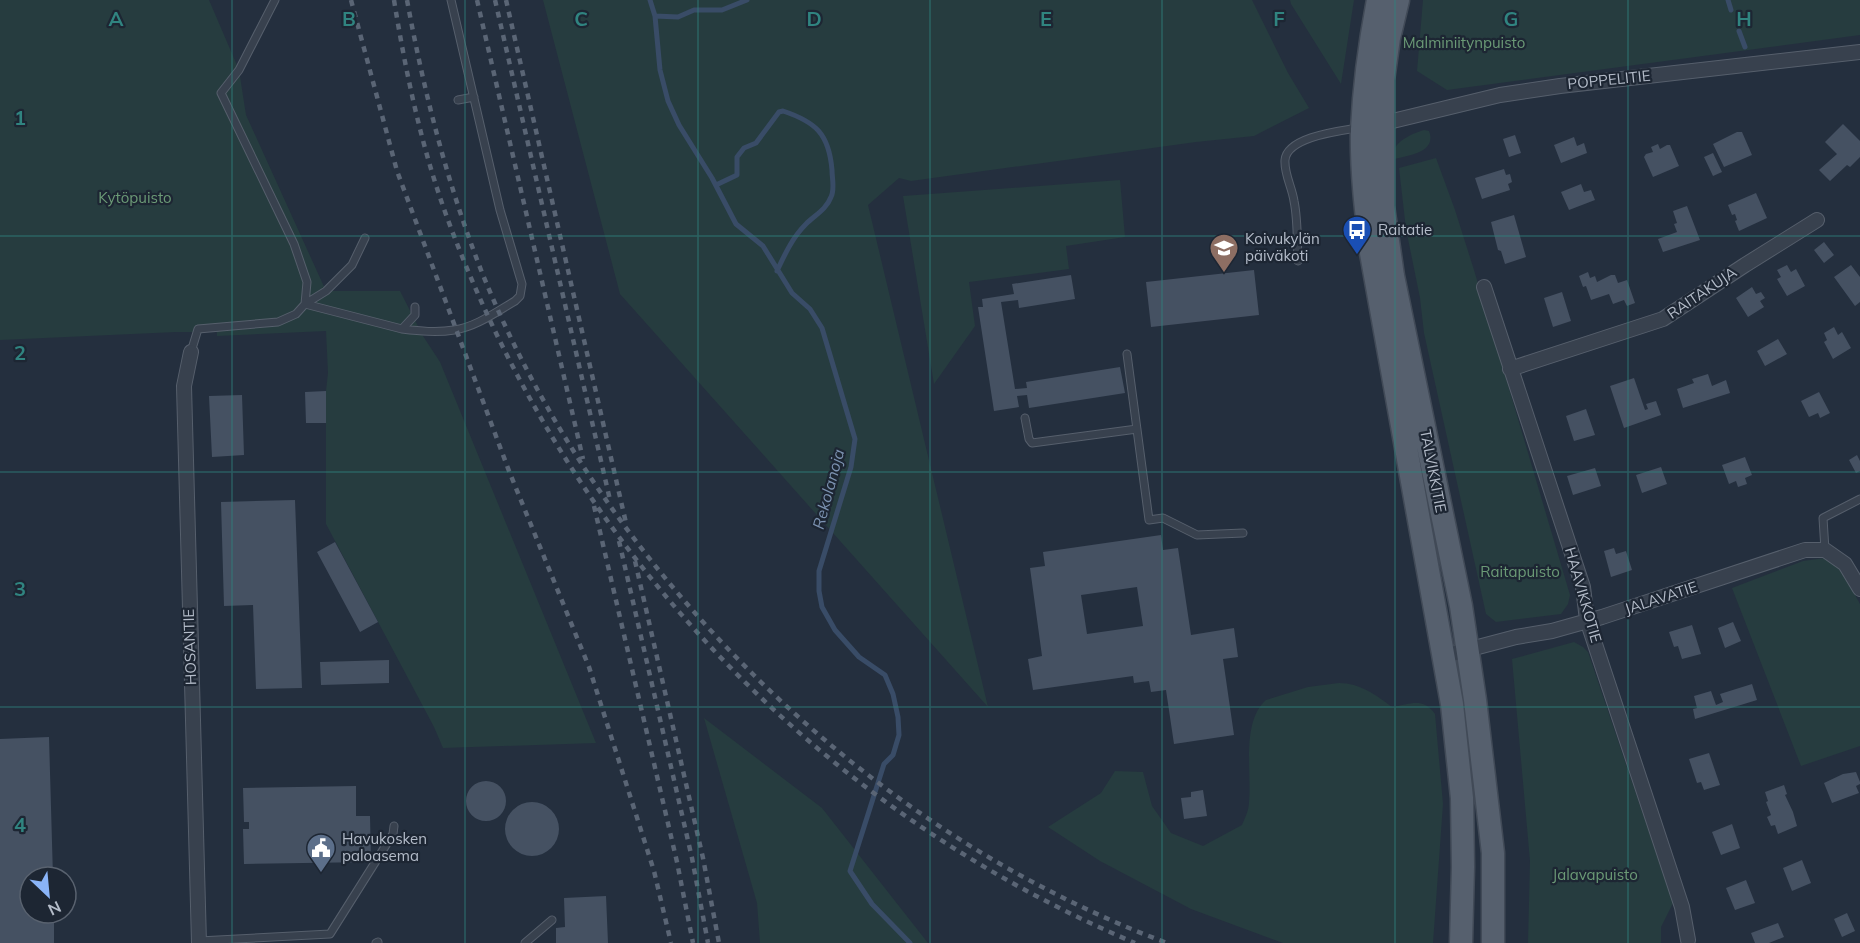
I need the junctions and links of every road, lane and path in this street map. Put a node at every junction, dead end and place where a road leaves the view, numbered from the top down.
1 (275, 0) edge
2 (451, 0) edge
3 (1378, 0) edge
4 (1398, 0) edge
5 (1860, 52) edge
6 (474, 96) junction
7 (458, 100) dead end
8 (1372, 126) junction
9 (1817, 220) dead end
10 (365, 238) dead end
11 (1298, 261) dead end
12 (1484, 287) dead end
13 (305, 304) junction
14 (415, 307) dead end
15 (402, 329) junction
16 (191, 352) joint
17 (1127, 354) dead end
18 (1510, 369) junction
19 (1026, 418) dead end
20 (1137, 429) junction
21 (1860, 499) edge
22 (1243, 533) dead end
23 (1825, 550) junction
24 (1860, 589) edge
25 (1587, 620) junction
26 (1468, 651) junction
27 (1444, 656) junction
28 (394, 826) dead end
29 (552, 920) dead end
30 (1688, 939) dead end
31 (199, 942) edge
32 (525, 943) edge
33 (1461, 943) edge
34 (1493, 943) edge

1 - 13 lane
2 - 6 lane
3 - 8 main road, TALVIKKITIE
4 - 8 main road, TALVIKKITIE
5 - 8 street, POPPELITIE
6 - 7 lane
6 - 15 lane
8 - 11 lane
8 - 26 main road, TALVIKKITIE
8 - 27 main road, TALVIKKITIE
9 - 18 street, RAITAKUJA
10 - 13 lane
12 - 18 street, HAAVIKKOTIE
13 - 15 lane
13 - 16 lane
14 - 15 lane
16 - 31 street, HOSANTIE
17 - 20 lane
18 - 25 street, HAAVIKKOTIE
19 - 20 lane
20 - 22 lane
21 - 23 lane
23 - 24 street
23 - 25 street, JALAVATIE
25 - 26 street, JALAVATIE
25 - 30 street, HAAVIKKOTIE
26 - 27 street, JALAVATIE
26 - 34 main road, TALVIKKITIE
27 - 33 main road, TALVIKKITIE
28 - 31 lane
29 - 32 lane

